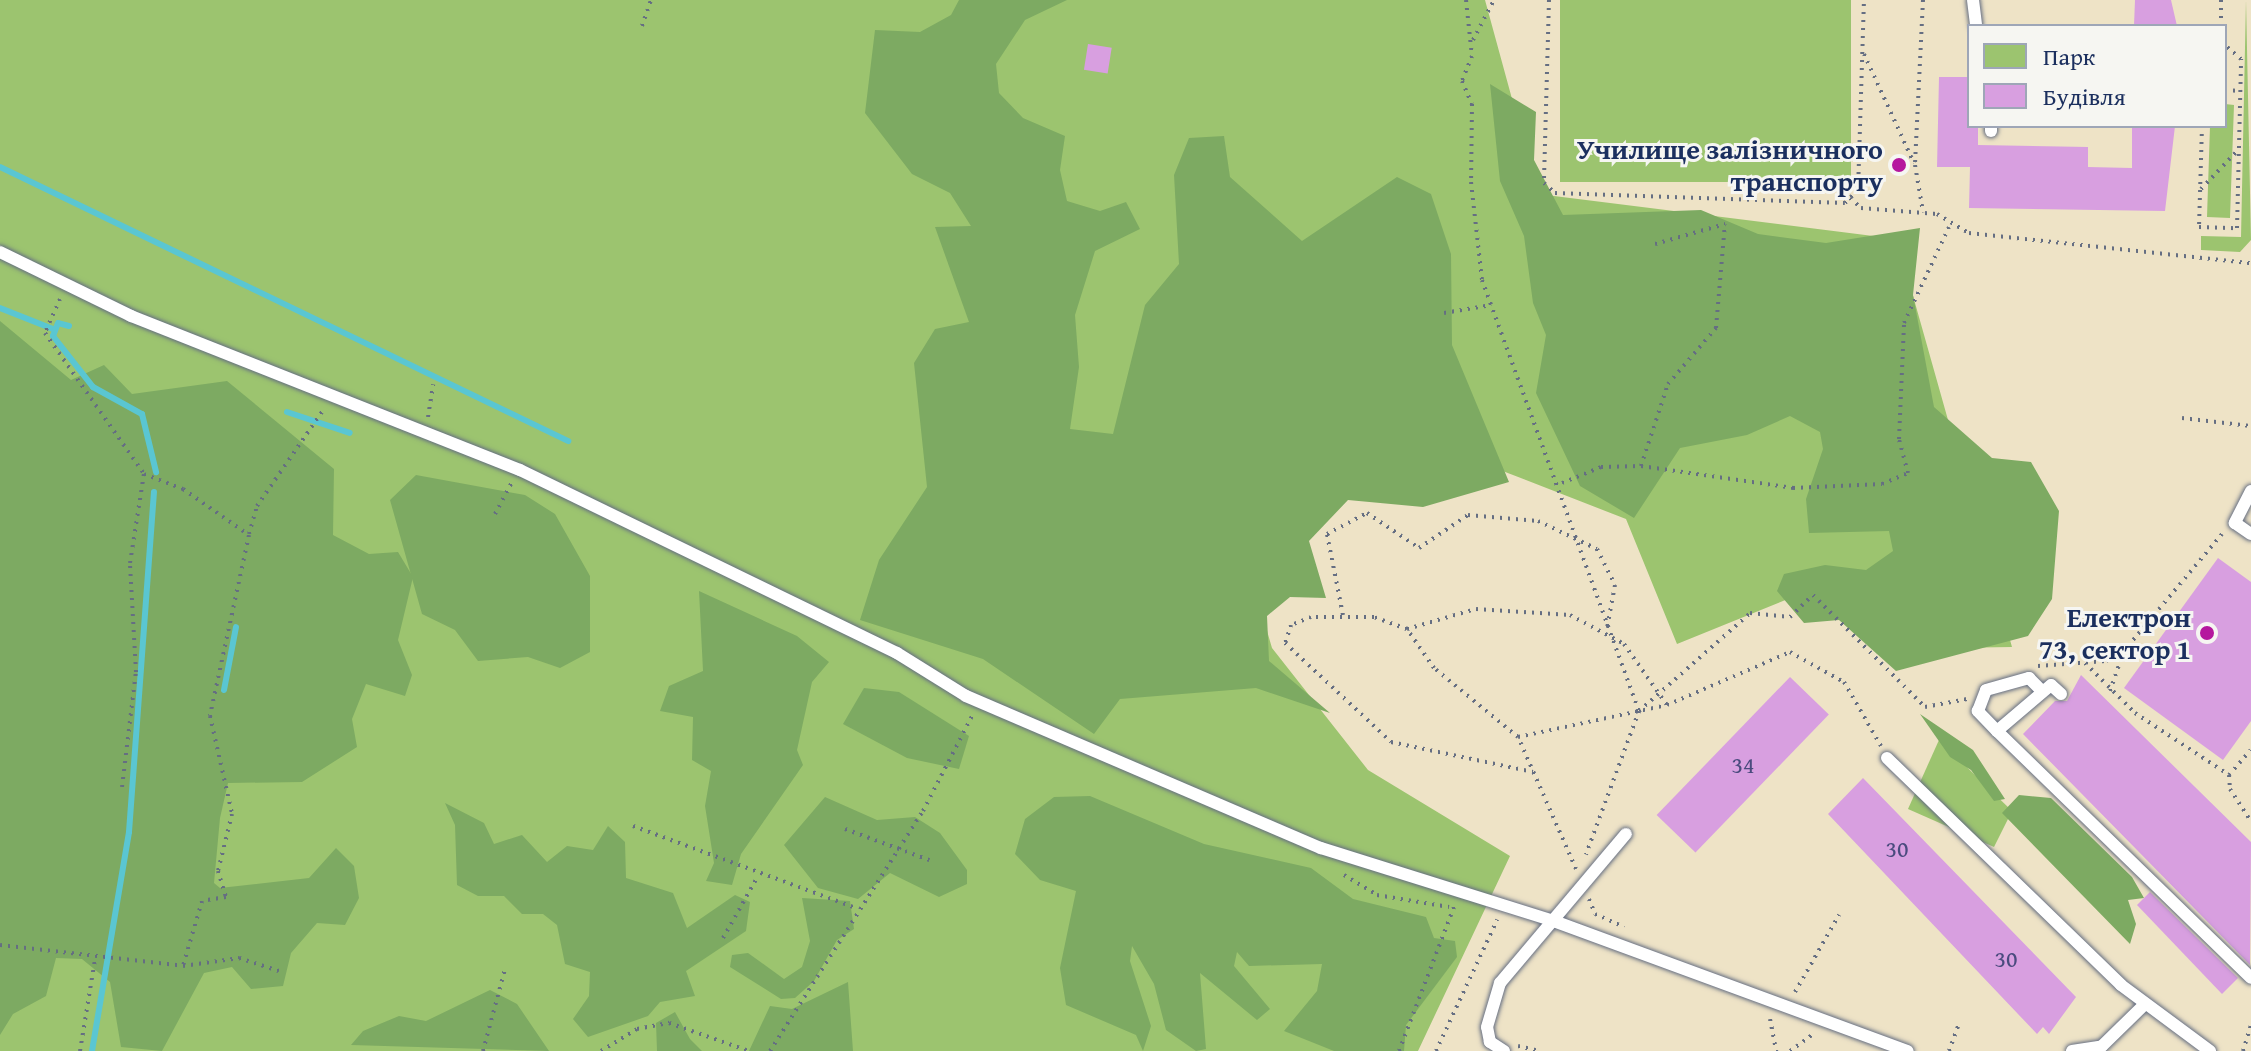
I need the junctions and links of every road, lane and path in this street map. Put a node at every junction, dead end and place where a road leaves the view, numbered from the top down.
1 (651, 0) edge
2 (1466, 0) edge
3 (1494, 0) edge
4 (1549, 0) edge
5 (1864, 0) edge
6 (1923, 0) edge
7 (1973, 0) edge
8 (2221, 0) edge
9 (1976, 24) edge
10 (2221, 24) edge
11 (642, 26) dead end
12 (1472, 40) junction
13 (2227, 47) edge
14 (1862, 50) junction
15 (2227, 90) edge
16 (2241, 91) junction
17 (2202, 128) edge
18 (2239, 148) junction
19 (1915, 165) junction
20 (2200, 191) junction
21 (1850, 198) junction
22 (1923, 212) junction
23 (1949, 227) junction
24 (1655, 244) dead end
25 (0, 252) edge
26 (2251, 263) edge
27 (81, 292) junction
28 (1491, 305) junction
29 (1444, 313) dead end
30 (433, 384) dead end
31 (321, 417) dead end
32 (2182, 418) dead end
33 (2251, 426) edge
34 (428, 435) junction
35 (1641, 466) junction
36 (520, 470) junction
37 (144, 474) junction
38 (1562, 483) junction
39 (2251, 491) edge
40 (495, 514) dead end
41 (2235, 523) junction
42 (2251, 534) edge
43 (249, 535) junction
44 (1343, 615) junction
45 (1407, 629) junction
46 (1606, 630) junction
47 (2123, 652) junction
48 (2085, 663) junction
49 (2034, 683) joint
50 (1659, 689) junction
51 (2110, 691) junction
52 (2061, 694) dead end
53 (1977, 700) junction
54 (980, 701) junction
55 (1667, 705) junction
56 (1639, 711) junction
57 (1997, 731) junction
58 (1518, 737) junction
59 (2251, 750) edge
60 (1887, 758) joint
61 (1534, 773) junction
62 (2229, 775) junction
63 (122, 787) dead end
64 (2251, 821) edge
65 (633, 826) dead end
66 (845, 829) dead end
67 (1626, 834) dead end
68 (898, 849) junction
69 (929, 860) dead end
70 (1576, 870) junction
71 (758, 876) junction
72 (1566, 878) dead end
73 (1583, 885) junction
74 (1459, 895) junction
75 (858, 909) junction
76 (1502, 910) junction
77 (1839, 915) dead end
78 (1553, 920) junction
79 (1634, 932) dead end
80 (723, 938) dead end
81 (0, 945) edge
82 (95, 959) junction
83 (183, 966) junction
84 (505, 969) dead end
85 (279, 971) dead end
86 (2251, 978) edge
87 (1789, 1005) junction
88 (2144, 1005) junction
89 (1831, 1022) junction
90 (1959, 1024) dead end
91 (2251, 1024) edge
92 (2248, 1043) edge
93 (80, 1051) edge
94 (483, 1051) edge
95 (601, 1051) edge
96 (749, 1051) edge
97 (770, 1051) edge
98 (1399, 1051) edge
99 (1436, 1051) edge
100 (1504, 1051) edge
101 (1790, 1051) edge
102 (1908, 1051) edge
103 (1949, 1051) edge
104 (2072, 1051) edge
105 (2210, 1051) edge
106 (2243, 1051) edge

1 - 11 path
2 - 12 path
3 - 12 path
4 - 21 path
5 - 14 path
6 - 19 path
7 - 9 lane
8 - 10 path
12 - 28 path
13 - 16 path
14 - 19 path
14 - 21 path
15 - 16 path
16 - 18 path
17 - 20 path
18 - 20 path
18 - 20 path
19 - 22 path
21 - 22 path
22 - 23 path
23 - 26 path
23 - 35 path
24 - 35 path
25 - 27 lane
27 - 34 lane
27 - 37 path
28 - 29 path
28 - 38 path
30 - 34 path
31 - 43 path
32 - 33 path
34 - 36 lane
35 - 38 path
36 - 40 path
36 - 54 lane
37 - 43 path
37 - 63 path
38 - 46 path
39 - 41 lane
41 - 42 lane
41 - 47 path
43 - 83 path
44 - 45 path
44 - 46 path
44 - 61 path
45 - 46 path
45 - 58 path
46 - 50 path
46 - 56 path
47 - 48 path
47 - 51 path
48 - 49 path
48 - 51 path
49 - 53 lane
50 - 53 path
50 - 55 path
50 - 56 path
51 - 62 path
52 - 57 lane
53 - 57 lane
54 - 68 path
54 - 74 lane
55 - 56 path
55 - 60 path
56 - 58 path
56 - 70 path
57 - 86 lane
58 - 61 path
59 - 62 path
60 - 88 lane
61 - 70 path
62 - 64 path
65 - 71 path
66 - 68 path
67 - 73 lane
68 - 69 path
68 - 75 path
70 - 72 path
70 - 73 path
71 - 75 path
71 - 80 path
73 - 78 lane
73 - 79 path
74 - 76 lane
74 - 98 path
75 - 97 path
76 - 78 lane
76 - 99 path
77 - 87 path
78 - 87 lane
78 - 100 lane
81 - 82 path
82 - 83 path
82 - 93 path
83 - 85 path
84 - 94 path
87 - 89 lane
88 - 104 lane
88 - 105 lane
89 - 101 path
89 - 102 lane
90 - 103 path
91 - 92 path
92 - 106 path
95 - 96 path

